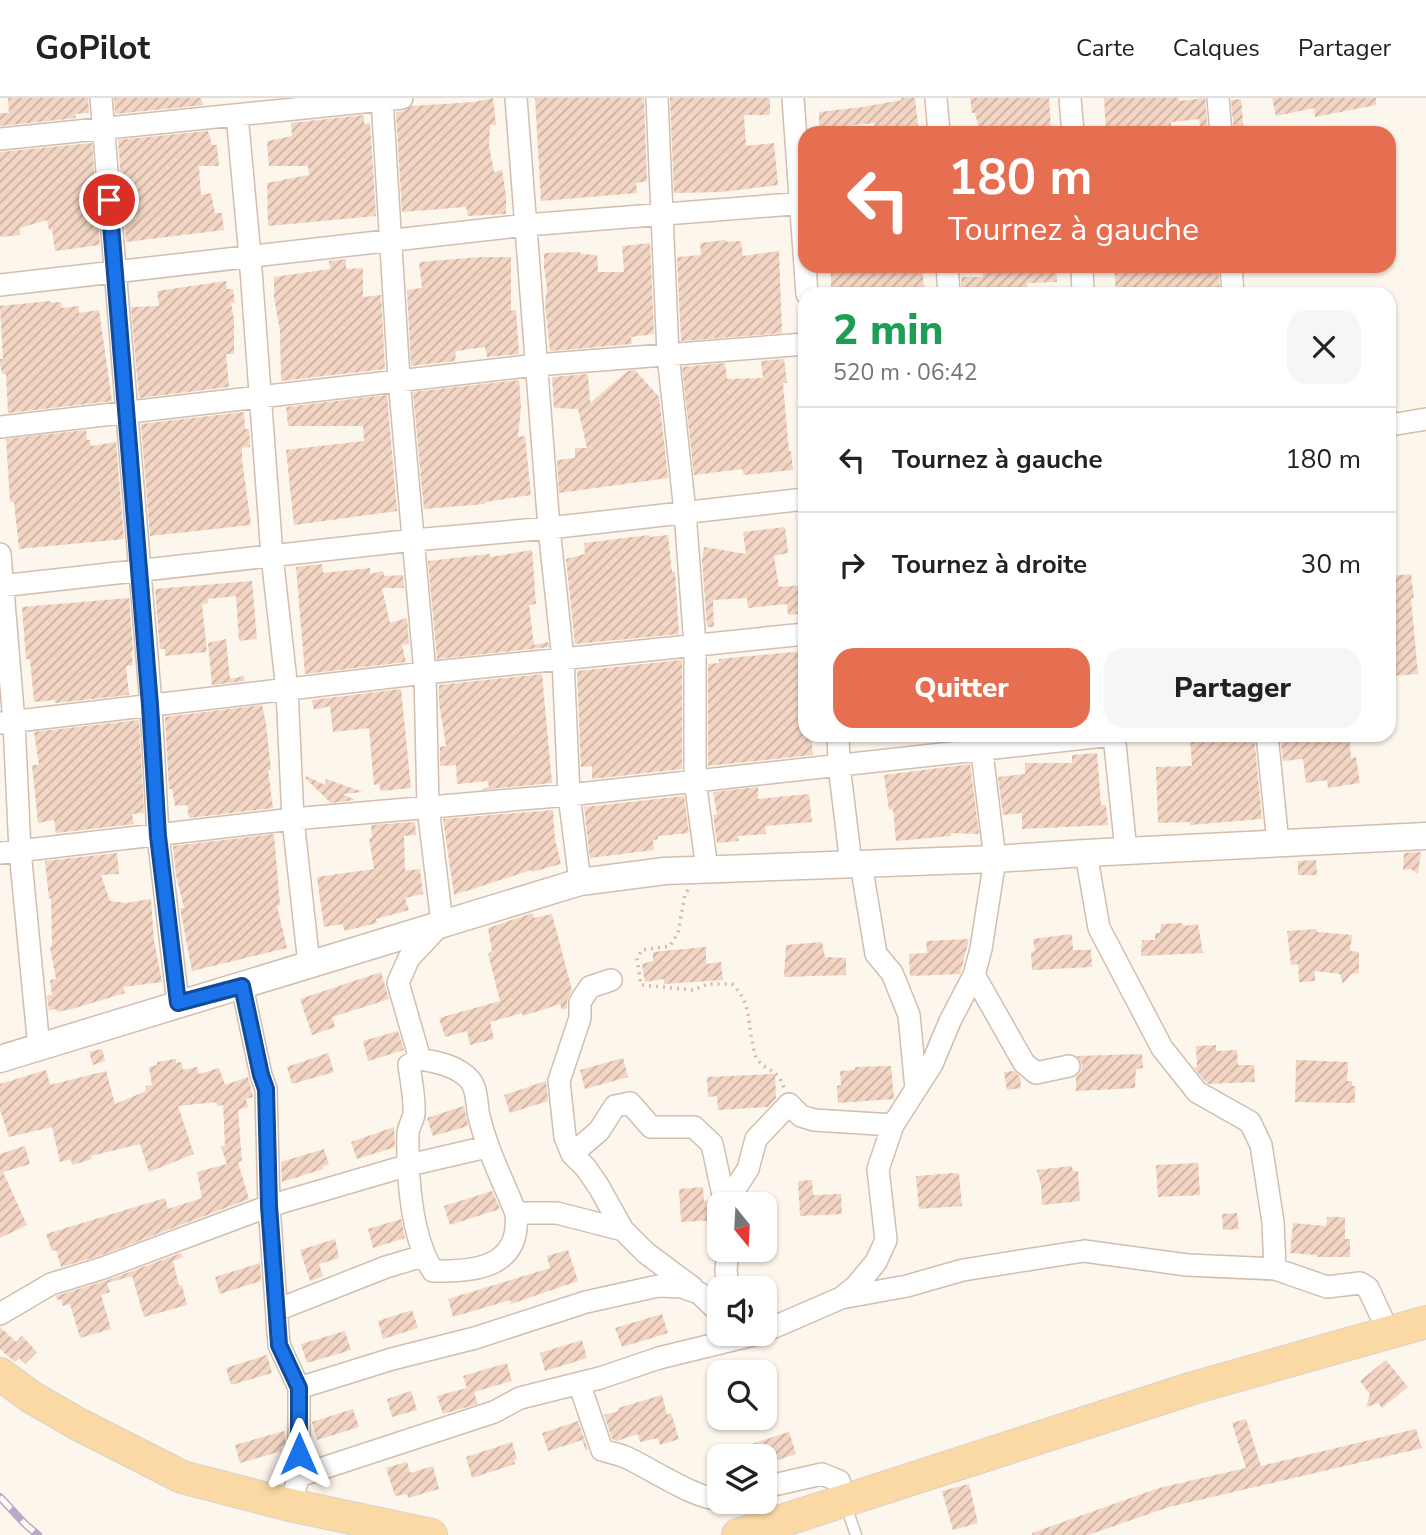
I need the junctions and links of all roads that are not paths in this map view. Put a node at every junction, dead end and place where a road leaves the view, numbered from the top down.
1 (101, 98) edge
2 (516, 98) edge
3 (657, 98) edge
4 (793, 98) edge
5 (936, 98) edge
6 (1070, 98) edge
7 (1218, 98) edge
8 (389, 99) edge
9 (237, 115) junction
10 (938, 126) edge
11 (1072, 126) edge
12 (1220, 126) edge
13 (104, 128) junction
14 (0, 139) edge
15 (798, 150) edge
16 (798, 203) edge
17 (661, 214) junction
18 (526, 225) junction
19 (392, 239) junction
20 (250, 256) junction
21 (115, 271) junction
22 (0, 285) edge
23 (798, 345) edge
24 (668, 355) junction
25 (536, 365) junction
26 (399, 379) junction
27 (260, 396) junction
28 (125, 411) junction
29 (1426, 419) edge
30 (1396, 424) edge
31 (0, 427) edge
32 (798, 500) edge
33 (685, 512) junction
34 (550, 528) junction
35 (414, 540) junction
36 (0, 554) edge
37 (272, 556) junction
38 (139, 570) junction
39 (1, 586) edge
40 (798, 635) edge
41 (695, 645) junction
42 (563, 659) junction
43 (425, 673) junction
44 (288, 690) junction
45 (150, 705) junction
46 (7, 722) edge
47 (838, 742) edge
48 (980, 742) edge
49 (1114, 742) edge
50 (1268, 742) edge
51 (839, 765) junction
52 (695, 781) junction
53 (569, 795) junction
54 (428, 807) junction
55 (293, 819) junction
56 (158, 836) junction
57 (1426, 836) edge
58 (1278, 843) junction
59 (1126, 850) junction
60 (10, 852) edge
61 (1086, 853) junction
62 (995, 859) junction
63 (856, 864) junction
64 (699, 869) junction
65 (580, 882) junction
66 (442, 923) junction
67 (309, 964) junction
68 (974, 975) junction
69 (611, 980) dead end
70 (242, 986) junction
71 (178, 1003) junction
72 (39, 1048) junction
73 (0, 1059) edge
74 (420, 1059) junction
75 (1069, 1066) dead end
76 (915, 1089) junction
77 (893, 1125) junction
78 (487, 1147) junction
79 (572, 1154) junction
80 (408, 1164) junction
81 (722, 1192) edge
82 (735, 1192) edge
83 (269, 1206) junction
84 (516, 1213) junction
85 (623, 1230) junction
86 (423, 1256) junction
87 (1275, 1269) junction
88 (699, 1293) junction
89 (707, 1297) edge
90 (841, 1298) junction
91 (707, 1301) edge
92 (277, 1310) junction
93 (0, 1314) edge
94 (797, 1318) junction
95 (777, 1319) edge
96 (1426, 1322) edge
97 (777, 1325) edge
98 (1388, 1331) junction
99 (707, 1346) edge
100 (0, 1374) edge
101 (579, 1383) junction
102 (299, 1388) junction
103 (777, 1484) edge
104 (295, 1491) junction
105 (707, 1497) edge
106 (845, 1500) junction
107 (431, 1535) edge
108 (738, 1535) edge
109 (856, 1535) edge

1 - 13 street
2 - 18 street
3 - 17 street
4 - 15 street
5 - 10 street
6 - 11 street
7 - 12 street
8 - 9 street
8 - 19 street
9 - 13 street
9 - 20 street
13 - 14 street
13 - 21 street
16 - 17 street
17 - 18 street
17 - 24 street
18 - 19 street
18 - 25 street
19 - 20 street
19 - 26 street
20 - 21 street
20 - 27 street
21 - 22 street
21 - 28 street
23 - 24 street
24 - 25 street
24 - 33 street
25 - 26 street
25 - 34 street
26 - 27 street
26 - 35 street
27 - 28 street
27 - 37 street
28 - 31 street
28 - 38 street
29 - 30 street
32 - 33 street
33 - 34 street
33 - 41 street
34 - 35 street
34 - 42 street
35 - 37 street
35 - 43 street
36 - 39 street
37 - 38 street
37 - 44 street
38 - 39 street
38 - 45 street
39 - 46 street
40 - 41 street
41 - 42 street
41 - 52 street
42 - 43 street
42 - 53 street
43 - 44 street
43 - 54 street
44 - 45 street
44 - 55 street
45 - 46 street
45 - 56 street
46 - 60 street
47 - 51 street
48 - 51 street
48 - 62 street
49 - 59 street
50 - 58 street
51 - 52 street
51 - 63 street
52 - 53 street
52 - 64 street
53 - 54 street
53 - 65 street
54 - 55 street
54 - 66 street
55 - 56 street
55 - 67 street
56 - 60 street
56 - 71 street
57 - 58 street
58 - 59 street
59 - 61 street
60 - 72 street
61 - 62 street
61 - 87 street
62 - 63 street
62 - 68 street
63 - 64 street
63 - 76 street
64 - 65 street
65 - 66 street
66 - 67 street
66 - 74 street
67 - 70 street
68 - 75 street
68 - 76 street
69 - 79 street
70 - 71 street
70 - 83 street
71 - 72 street
72 - 73 street
74 - 78 street
74 - 80 street
76 - 77 street
77 - 82 street
77 - 90 street
78 - 80 street
78 - 84 street
79 - 81 street
79 - 85 street
80 - 83 street
80 - 86 street
83 - 92 street
83 - 93 street
84 - 85 street
84 - 86 street
85 - 88 street
86 - 92 street
87 - 90 street
87 - 98 street
88 - 89 street
88 - 91 street
88 - 102 street
90 - 94 street
92 - 102 street
94 - 95 street
94 - 97 street
96 - 98 main road
98 - 106 main road
99 - 101 street
100 - 104 main road
101 - 104 street
101 - 105 street
102 - 104 street
103 - 106 street
104 - 107 main road
106 - 108 main road
106 - 109 lane

